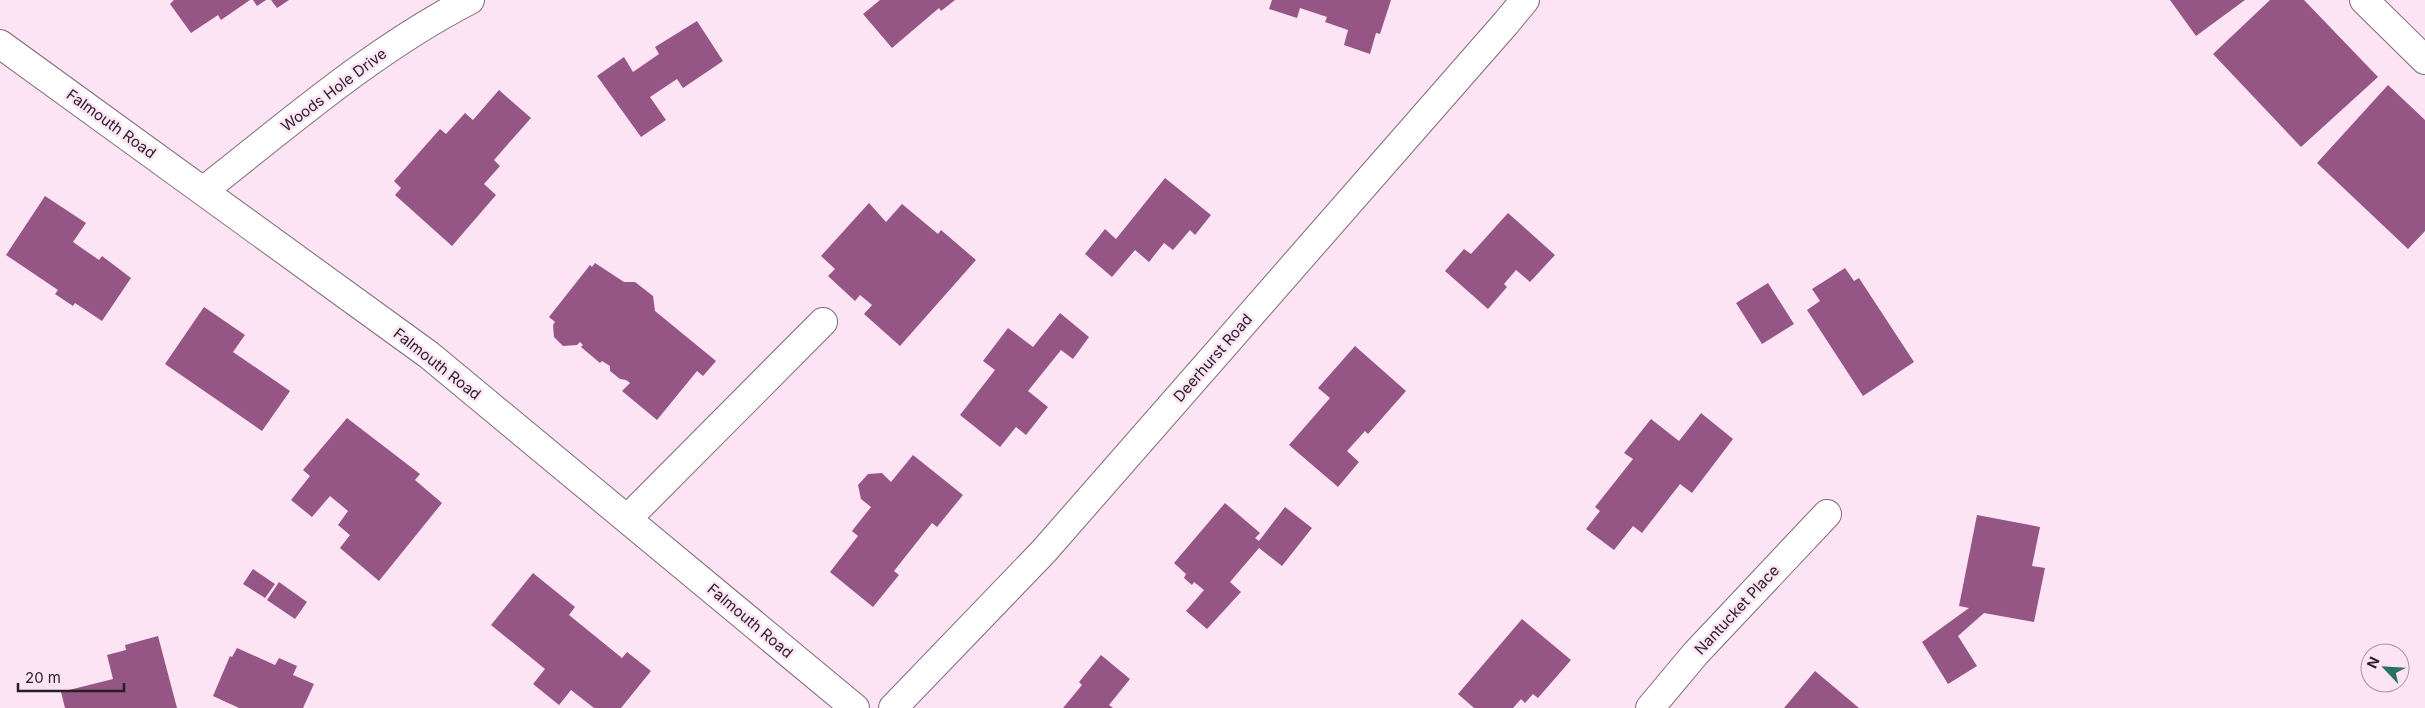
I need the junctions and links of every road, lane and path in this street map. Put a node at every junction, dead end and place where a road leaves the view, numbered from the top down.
1 (470, 0) edge
2 (1524, 0) edge
3 (2364, 0) edge
4 (0, 44) edge
5 (2425, 60) edge
6 (204, 190) junction
7 (823, 322) dead end
8 (1827, 514) dead end
9 (627, 519) junction
10 (856, 708) edge
11 (893, 708) edge
12 (1650, 708) edge

1 - 6 street, Woods Hole Drive
2 - 11 street, Deerhurst Road
3 - 5 street
4 - 6 street, Falmouth Road
6 - 9 street, Falmouth Road
7 - 9 street
8 - 12 street, Nantucket Place
9 - 10 street, Falmouth Road

